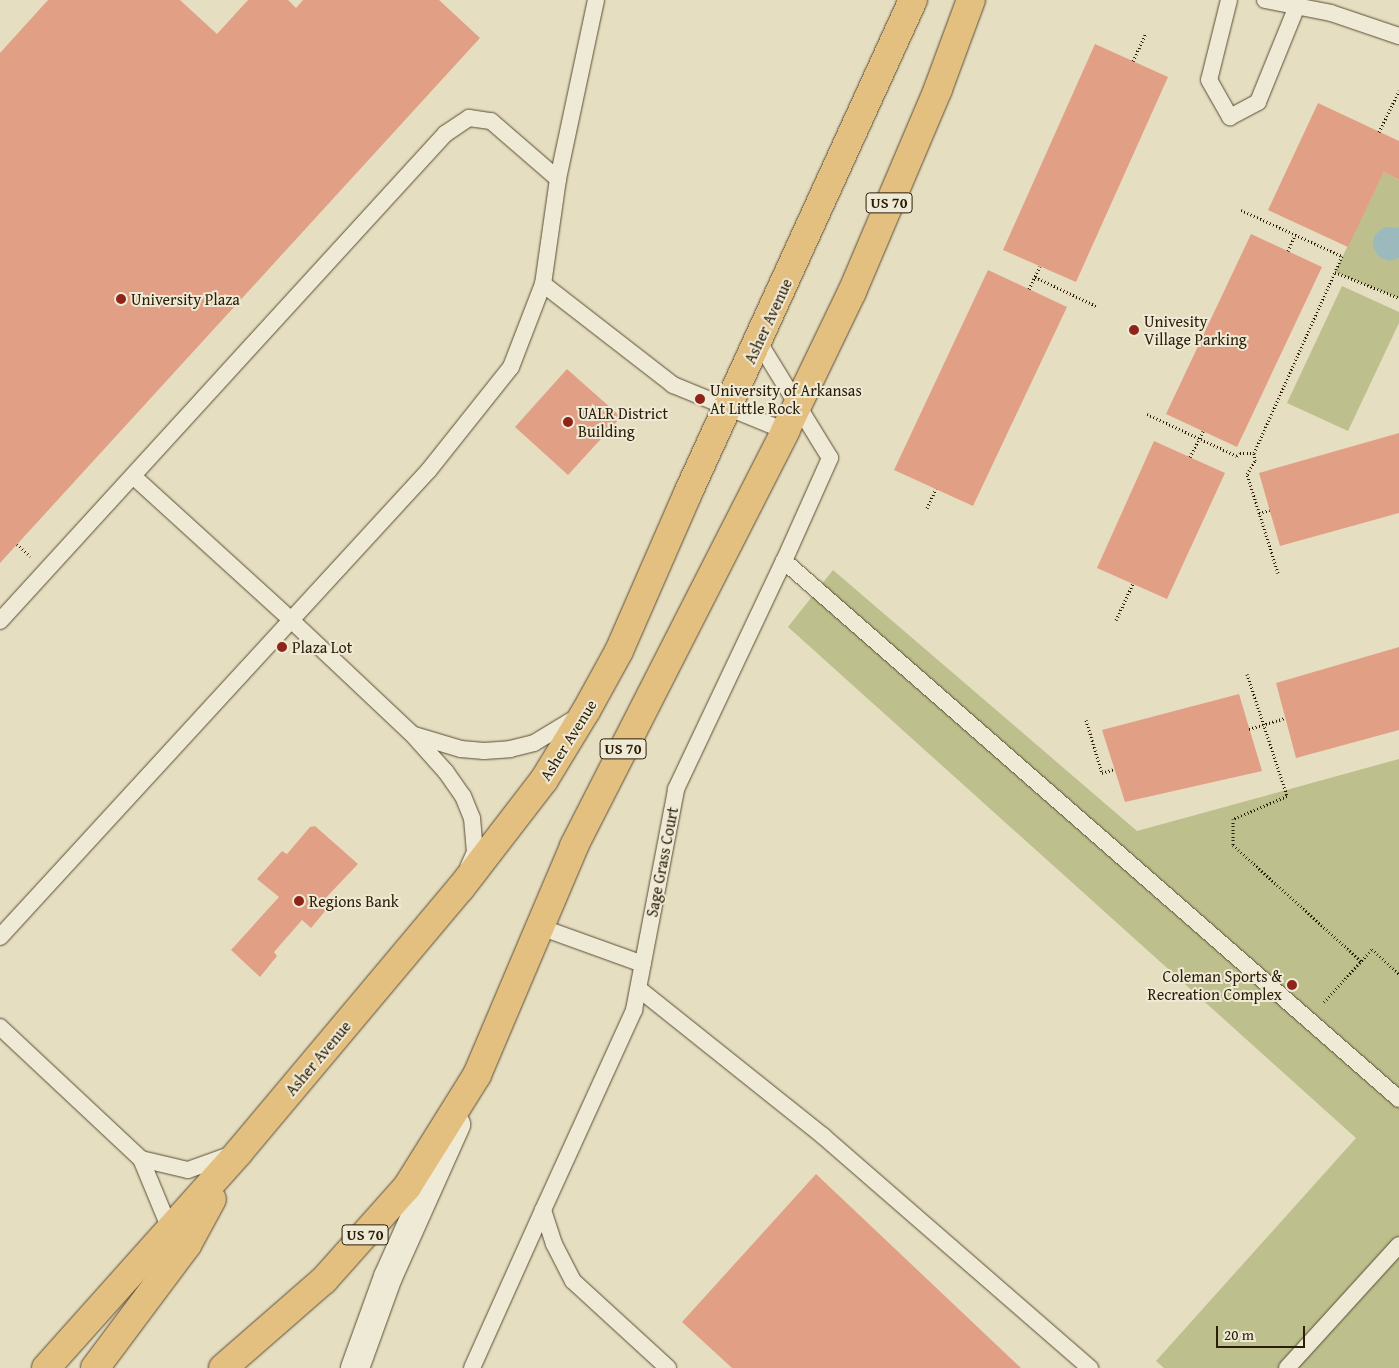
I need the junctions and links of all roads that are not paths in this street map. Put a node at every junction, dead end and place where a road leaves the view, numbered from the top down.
1 (596, 0) edge
2 (914, 0) edge
3 (971, 0) edge
4 (1228, 0) edge
5 (1264, 0) edge
6 (1297, 6) junction
7 (1399, 36) edge
8 (558, 180) junction
9 (544, 284) junction
10 (758, 341) junction
11 (798, 403) junction
12 (728, 407) junction
13 (785, 431) junction
14 (133, 476) junction
15 (784, 561) junction
16 (291, 620) junction
17 (0, 621) edge
18 (586, 711) junction
19 (412, 734) junction
20 (460, 889) junction
21 (540, 927) junction
22 (0, 937) edge
23 (643, 964) junction
24 (639, 989) junction
25 (0, 1027) edge
26 (477, 1075) junction
27 (1399, 1099) edge
28 (239, 1152) junction
29 (141, 1158) junction
30 (544, 1210) junction
31 (170, 1229) junction
32 (1399, 1245) edge
33 (46, 1368) edge
34 (95, 1368) edge
35 (223, 1368) edge
36 (355, 1368) edge
37 (472, 1368) edge
38 (668, 1368) edge
39 (1090, 1368) edge
40 (1287, 1368) edge

1 - 8 lane
2 - 10 main road, Asher Avenue / US 70
3 - 11 main road, US 70
4 - 6 lane
5 - 6 lane
6 - 7 lane
8 - 9 lane
8 - 14 lane
9 - 12 lane
9 - 16 lane
10 - 11 lane, Sage Grass Court
10 - 12 main road, Asher Avenue / US 70
11 - 13 main road, US 70
11 - 15 lane, Sage Grass Court
12 - 13 lane
12 - 18 main road, Asher Avenue / US 70
13 - 21 main road, US 70
14 - 16 lane
14 - 17 lane
15 - 23 lane, Sage Grass Court
15 - 27 lane
16 - 19 lane
16 - 22 lane
18 - 19 lane
18 - 20 main road, Asher Avenue / US 70
19 - 20 lane
20 - 28 main road, Asher Avenue / US 70
21 - 23 lane
21 - 26 main road, US 70
23 - 24 lane, Sage Grass Court
24 - 30 lane, Sage Grass Court
24 - 39 lane
25 - 29 lane
26 - 35 main road, US 70
26 - 36 main road
28 - 29 lane
28 - 31 main road, Asher Avenue / US 70
28 - 34 main road
29 - 31 lane
30 - 37 lane, Sage Grass Court
30 - 38 lane
31 - 33 main road, Asher Avenue / US 70
32 - 40 lane

